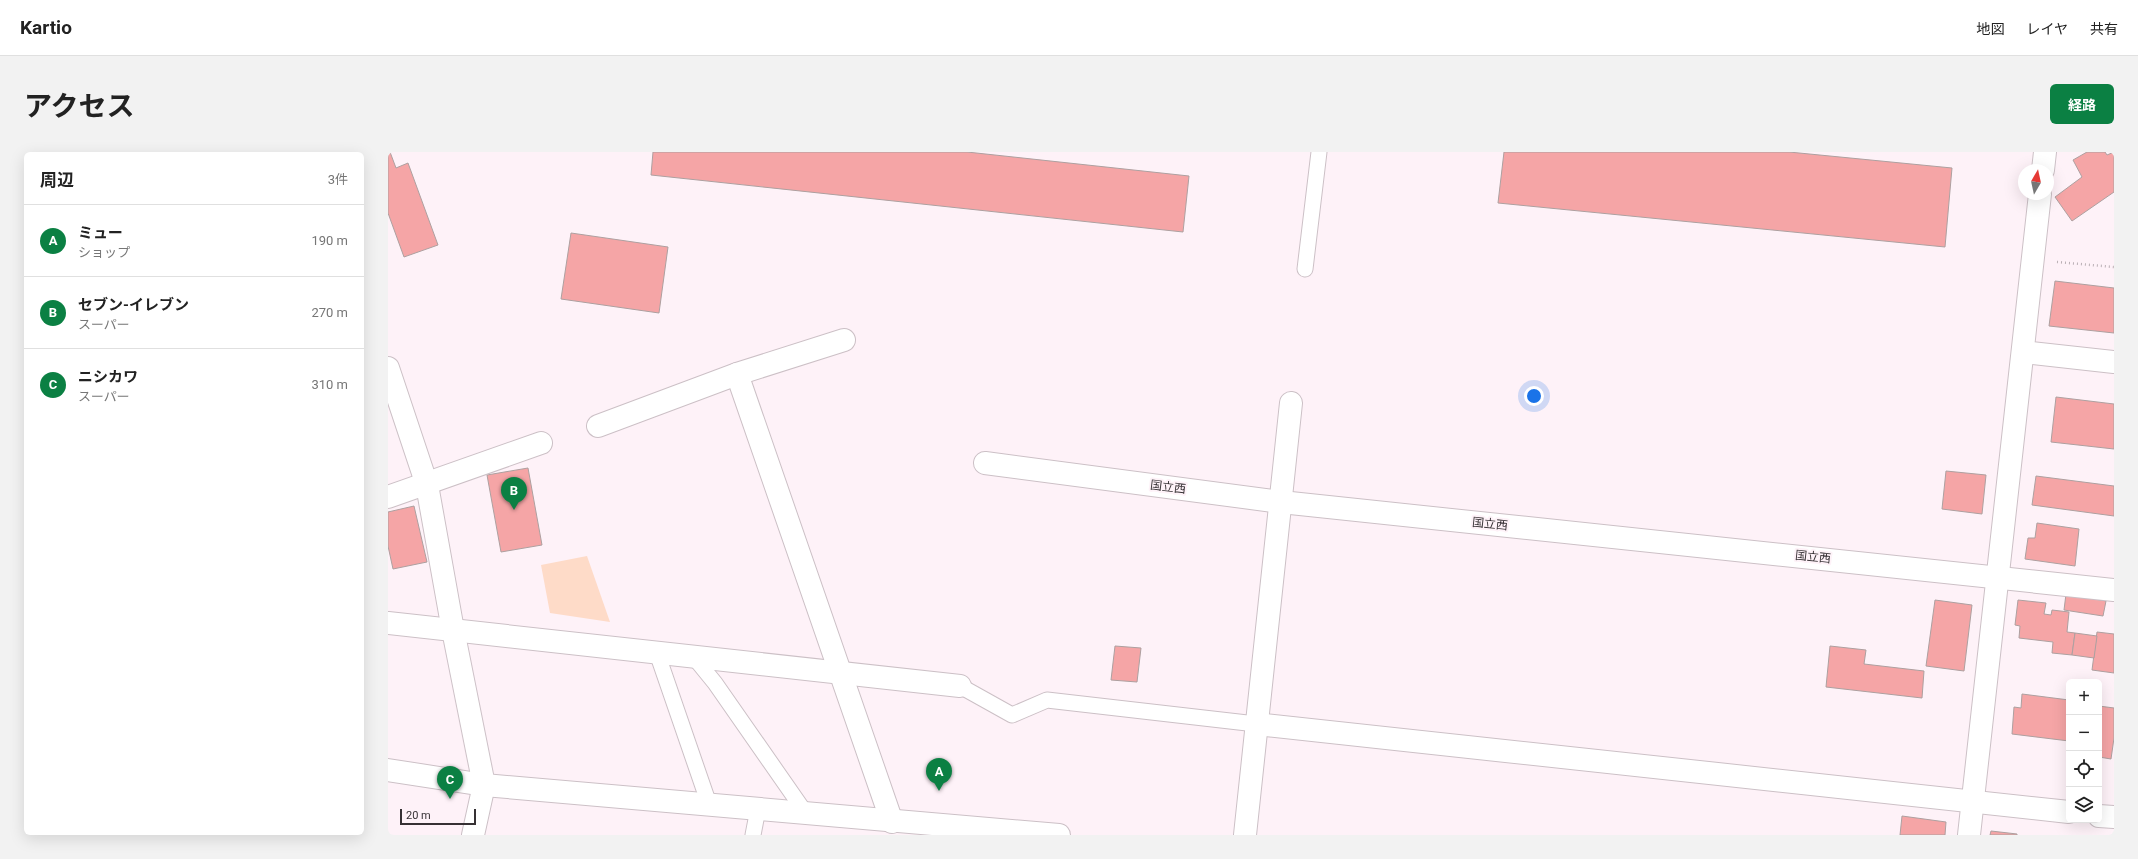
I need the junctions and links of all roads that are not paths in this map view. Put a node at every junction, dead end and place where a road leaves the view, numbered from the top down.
1 (1319, 152) edge
2 (2045, 152) edge
3 (2044, 164) edge
4 (2039, 200) edge
5 (1305, 269) dead end
6 (844, 340) dead end
7 (2024, 352) junction
8 (2114, 362) edge
9 (737, 374) junction
10 (390, 380) edge
11 (1291, 403) dead end
12 (598, 426) dead end
13 (541, 443) dead end
14 (985, 463) dead end
15 (427, 485) junction
16 (388, 497) edge
17 (1281, 502) junction
18 (1997, 577) junction
19 (2114, 590) edge
20 (388, 623) edge
21 (453, 630) junction
22 (657, 652) junction
23 (693, 656) junction
24 (841, 672) junction
25 (960, 686) joint
26 (1256, 724) junction
27 (388, 770) edge
28 (484, 785) junction
29 (1972, 802) junction
30 (709, 804) junction
31 (758, 809) junction
32 (2066, 812) edge
33 (808, 815) junction
34 (2102, 816) edge
35 (2114, 817) edge
36 (892, 828) edge
37 (473, 835) edge
38 (753, 835) edge
39 (1059, 835) edge
40 (1245, 835) edge
41 (1969, 835) edge

1 - 5 lane
2 - 3 street
4 - 7 street
6 - 9 street
7 - 8 street
7 - 18 street
9 - 12 street
9 - 24 street
10 - 15 street
11 - 17 street
13 - 15 street
14 - 17 street, 国立西
15 - 16 street
15 - 21 street
17 - 18 street, 国立西
17 - 26 street
18 - 19 street, 国立西
18 - 29 street
20 - 21 street
21 - 22 street
21 - 28 street
22 - 23 street
22 - 30 lane
23 - 24 street
23 - 33 lane
24 - 25 street
24 - 36 street
25 - 26 lane
26 - 29 street
26 - 40 street
27 - 28 street
28 - 30 street
28 - 37 street
29 - 32 street
29 - 41 street
30 - 31 street
31 - 33 street
31 - 38 lane
33 - 36 street
34 - 35 street
36 - 39 street

